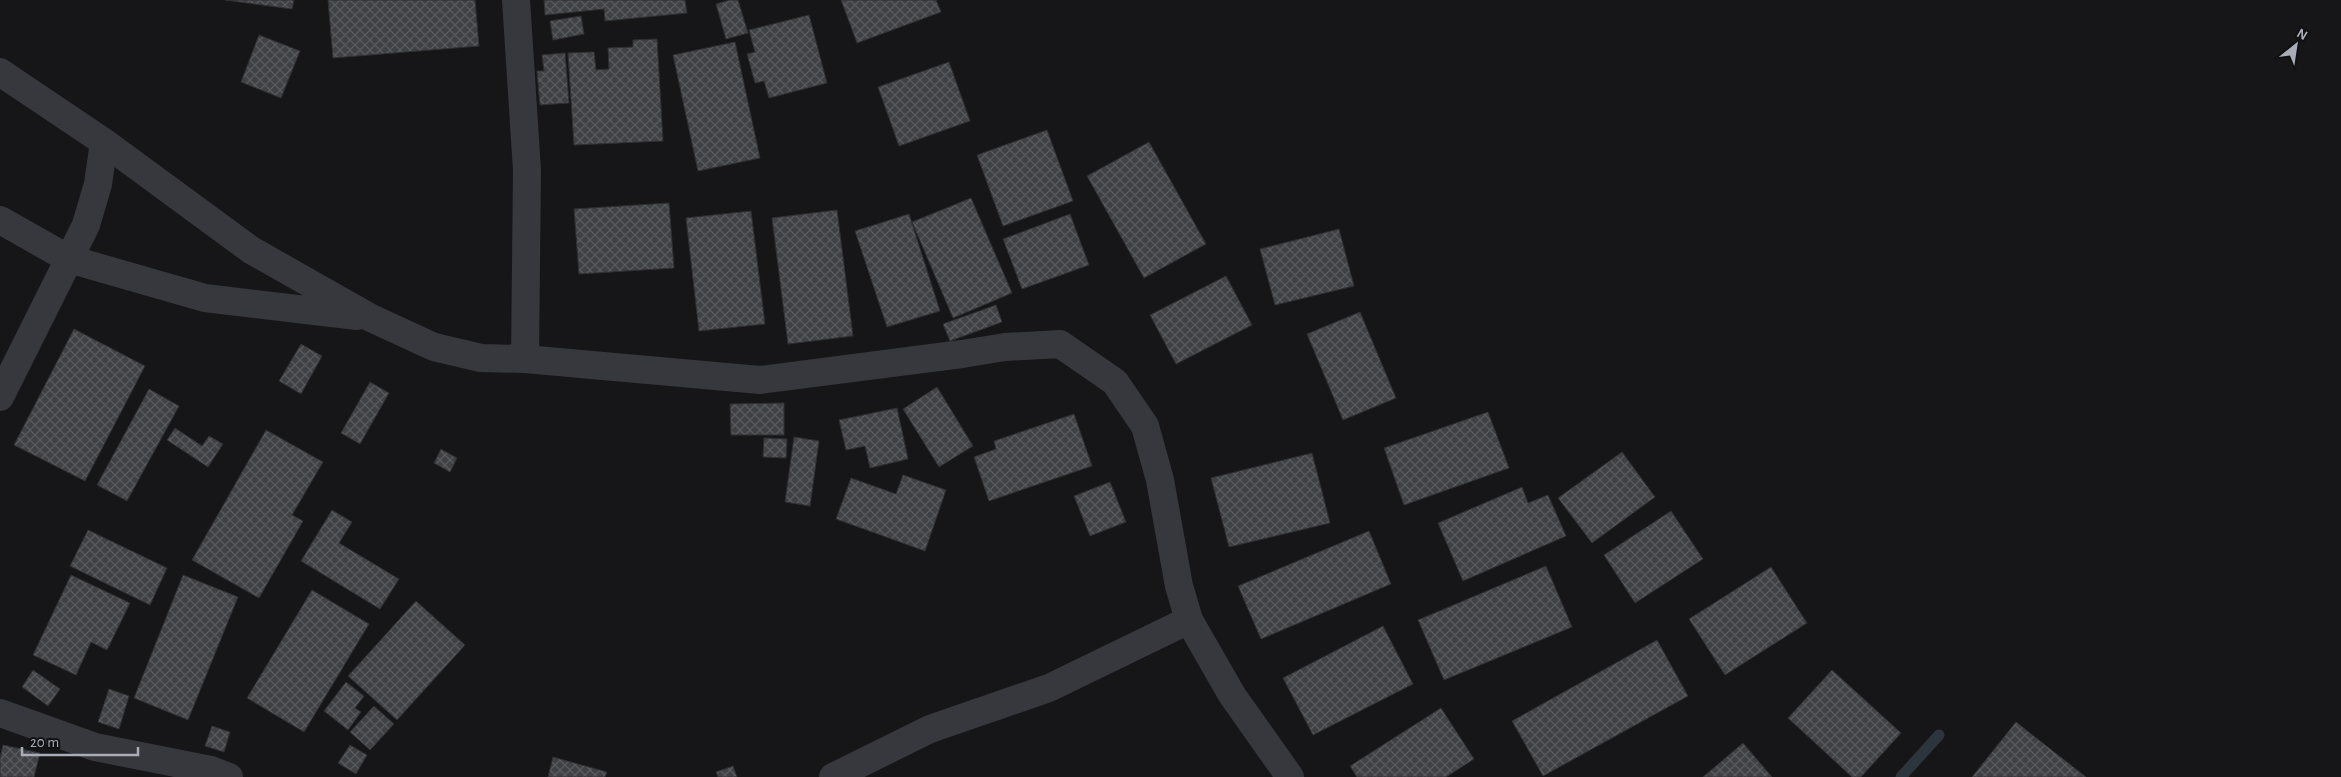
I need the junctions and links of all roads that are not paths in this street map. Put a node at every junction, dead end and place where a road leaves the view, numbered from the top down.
1 (516, 0) edge
2 (0, 72) edge
3 (104, 142) junction
4 (0, 220) edge
5 (69, 259) junction
6 (371, 318) junction
7 (524, 359) junction
8 (0, 396) edge
9 (1189, 620) junction
10 (0, 713) edge
11 (228, 777) edge
12 (833, 777) edge
13 (1290, 777) edge

1 - 7 street
2 - 3 street
3 - 5 street
3 - 6 street
4 - 5 street
5 - 6 street
5 - 8 street
6 - 7 street
7 - 9 street
9 - 12 street
9 - 13 street
10 - 11 street

